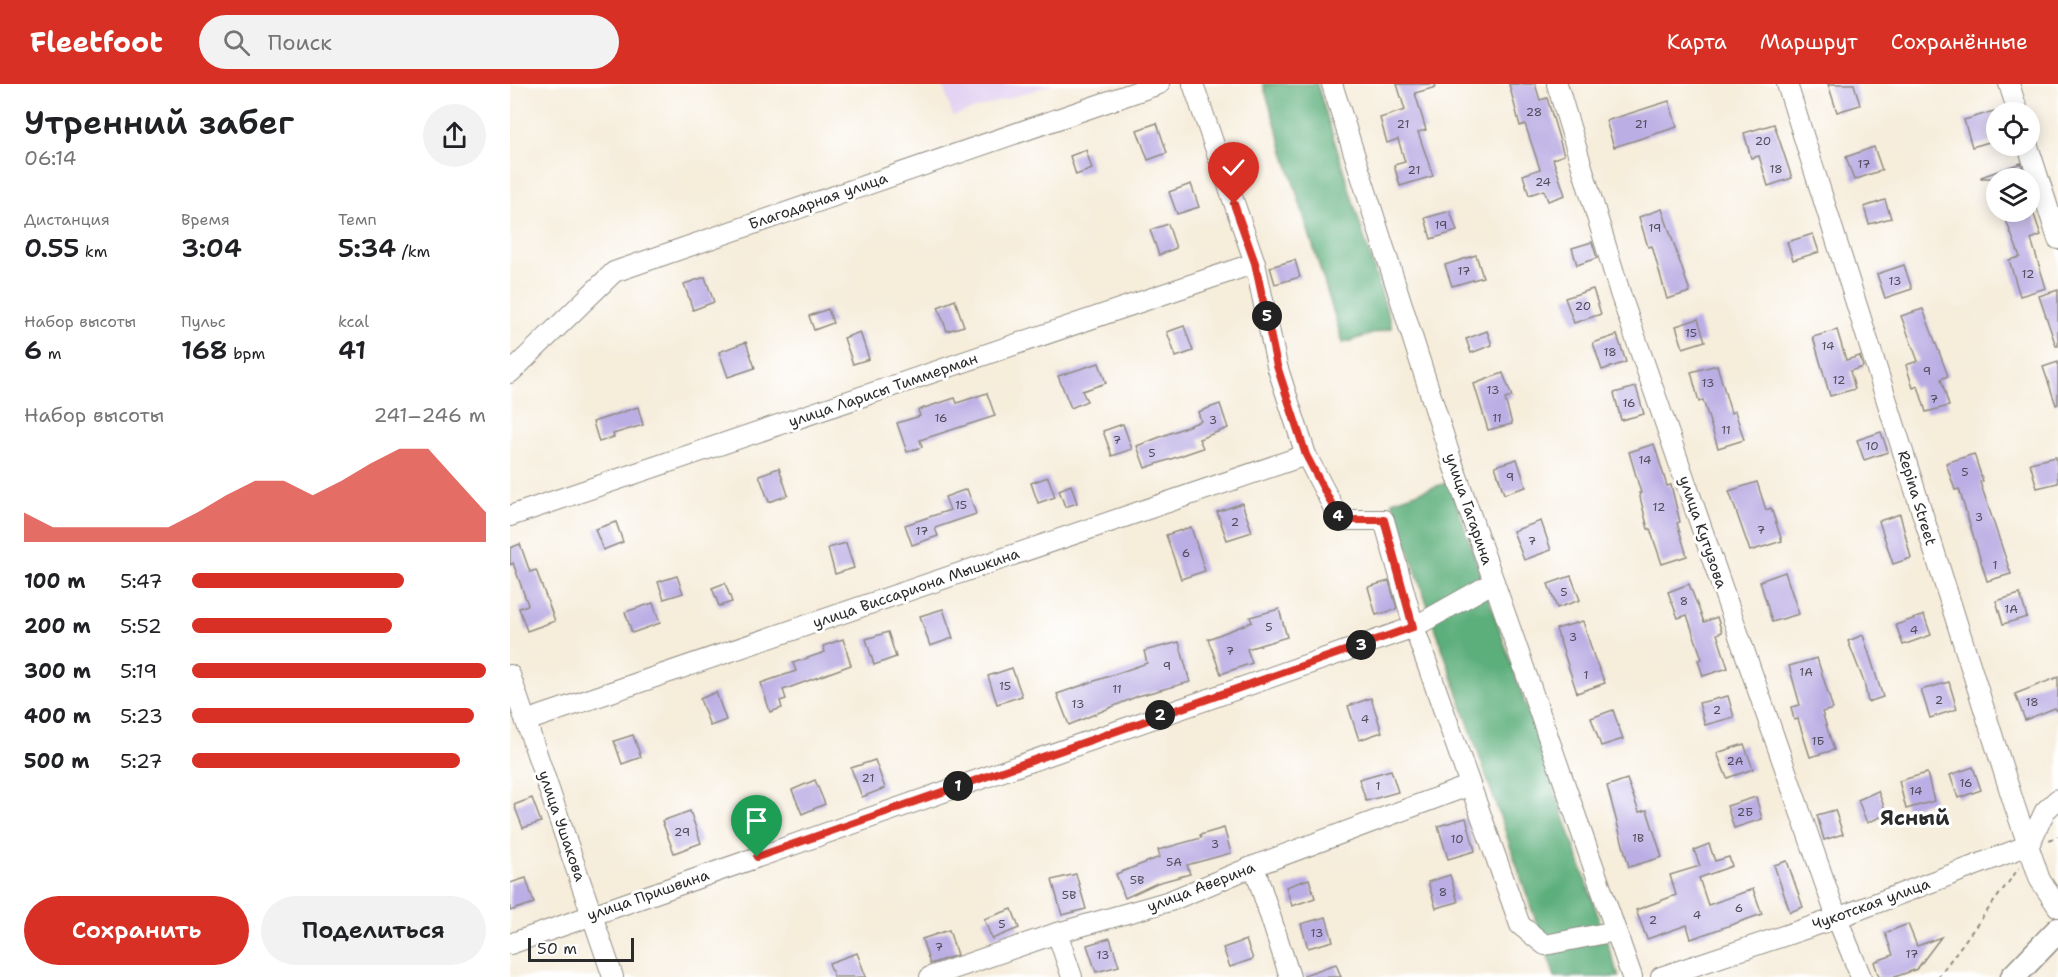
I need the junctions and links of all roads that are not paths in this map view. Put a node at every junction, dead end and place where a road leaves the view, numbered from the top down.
1 (1159, 84) edge
2 (1193, 84) edge
3 (1332, 84) edge
4 (1557, 84) edge
5 (1787, 84) edge
6 (2009, 84) edge
7 (2015, 102) edge
8 (2031, 156) edge
9 (2058, 239) edge
10 (1255, 263) junction
11 (510, 373) edge
12 (1306, 455) junction
13 (510, 516) edge
14 (1494, 582) junction
15 (1413, 627) junction
16 (510, 675) edge
17 (526, 721) junction
18 (1468, 786) junction
19 (2058, 799) edge
20 (2030, 848) junction
21 (1254, 866) junction
22 (2058, 907) edge
23 (592, 914) junction
24 (1837, 918) junction
25 (2058, 930) edge
26 (1616, 931) junction
27 (1057, 933) junction
28 (510, 944) edge
29 (614, 977) edge
30 (930, 977) edge
31 (1072, 977) edge
32 (1290, 977) edge
33 (1632, 977) edge
34 (1661, 977) edge
35 (1861, 977) edge
36 (2013, 977) edge

1 - 11 street, Благодарная улица
2 - 10 street
3 - 14 street, улица Гагарина
4 - 24 street, улица Кутузова
5 - 20 street, Repina Street
6 - 7 street
8 - 9 street
10 - 12 street
10 - 13 street, улица Ларисы Тиммерман
12 - 15 street
12 - 17 street, улица Виссариона Мышкина
14 - 15 street, улица Пришвина
14 - 26 street, улица Гагарина
15 - 18 street
15 - 23 street, улица Пришвина
16 - 17 street, улица Ушакова
17 - 23 street, улица Ушакова
18 - 21 street, улица Аверина
18 - 26 street
19 - 20 street
20 - 22 street, Repina Street
20 - 24 street, Чукотская улица
21 - 27 street, улица Аверина
21 - 32 street
23 - 28 street, улица Пришвина
23 - 29 street, улица Ушакова
24 - 34 street, Чукотская улица
24 - 35 street, улица Кутузова
25 - 36 main road
26 - 33 street, улица Гагарина
27 - 30 street, улица Аверина
27 - 31 street

